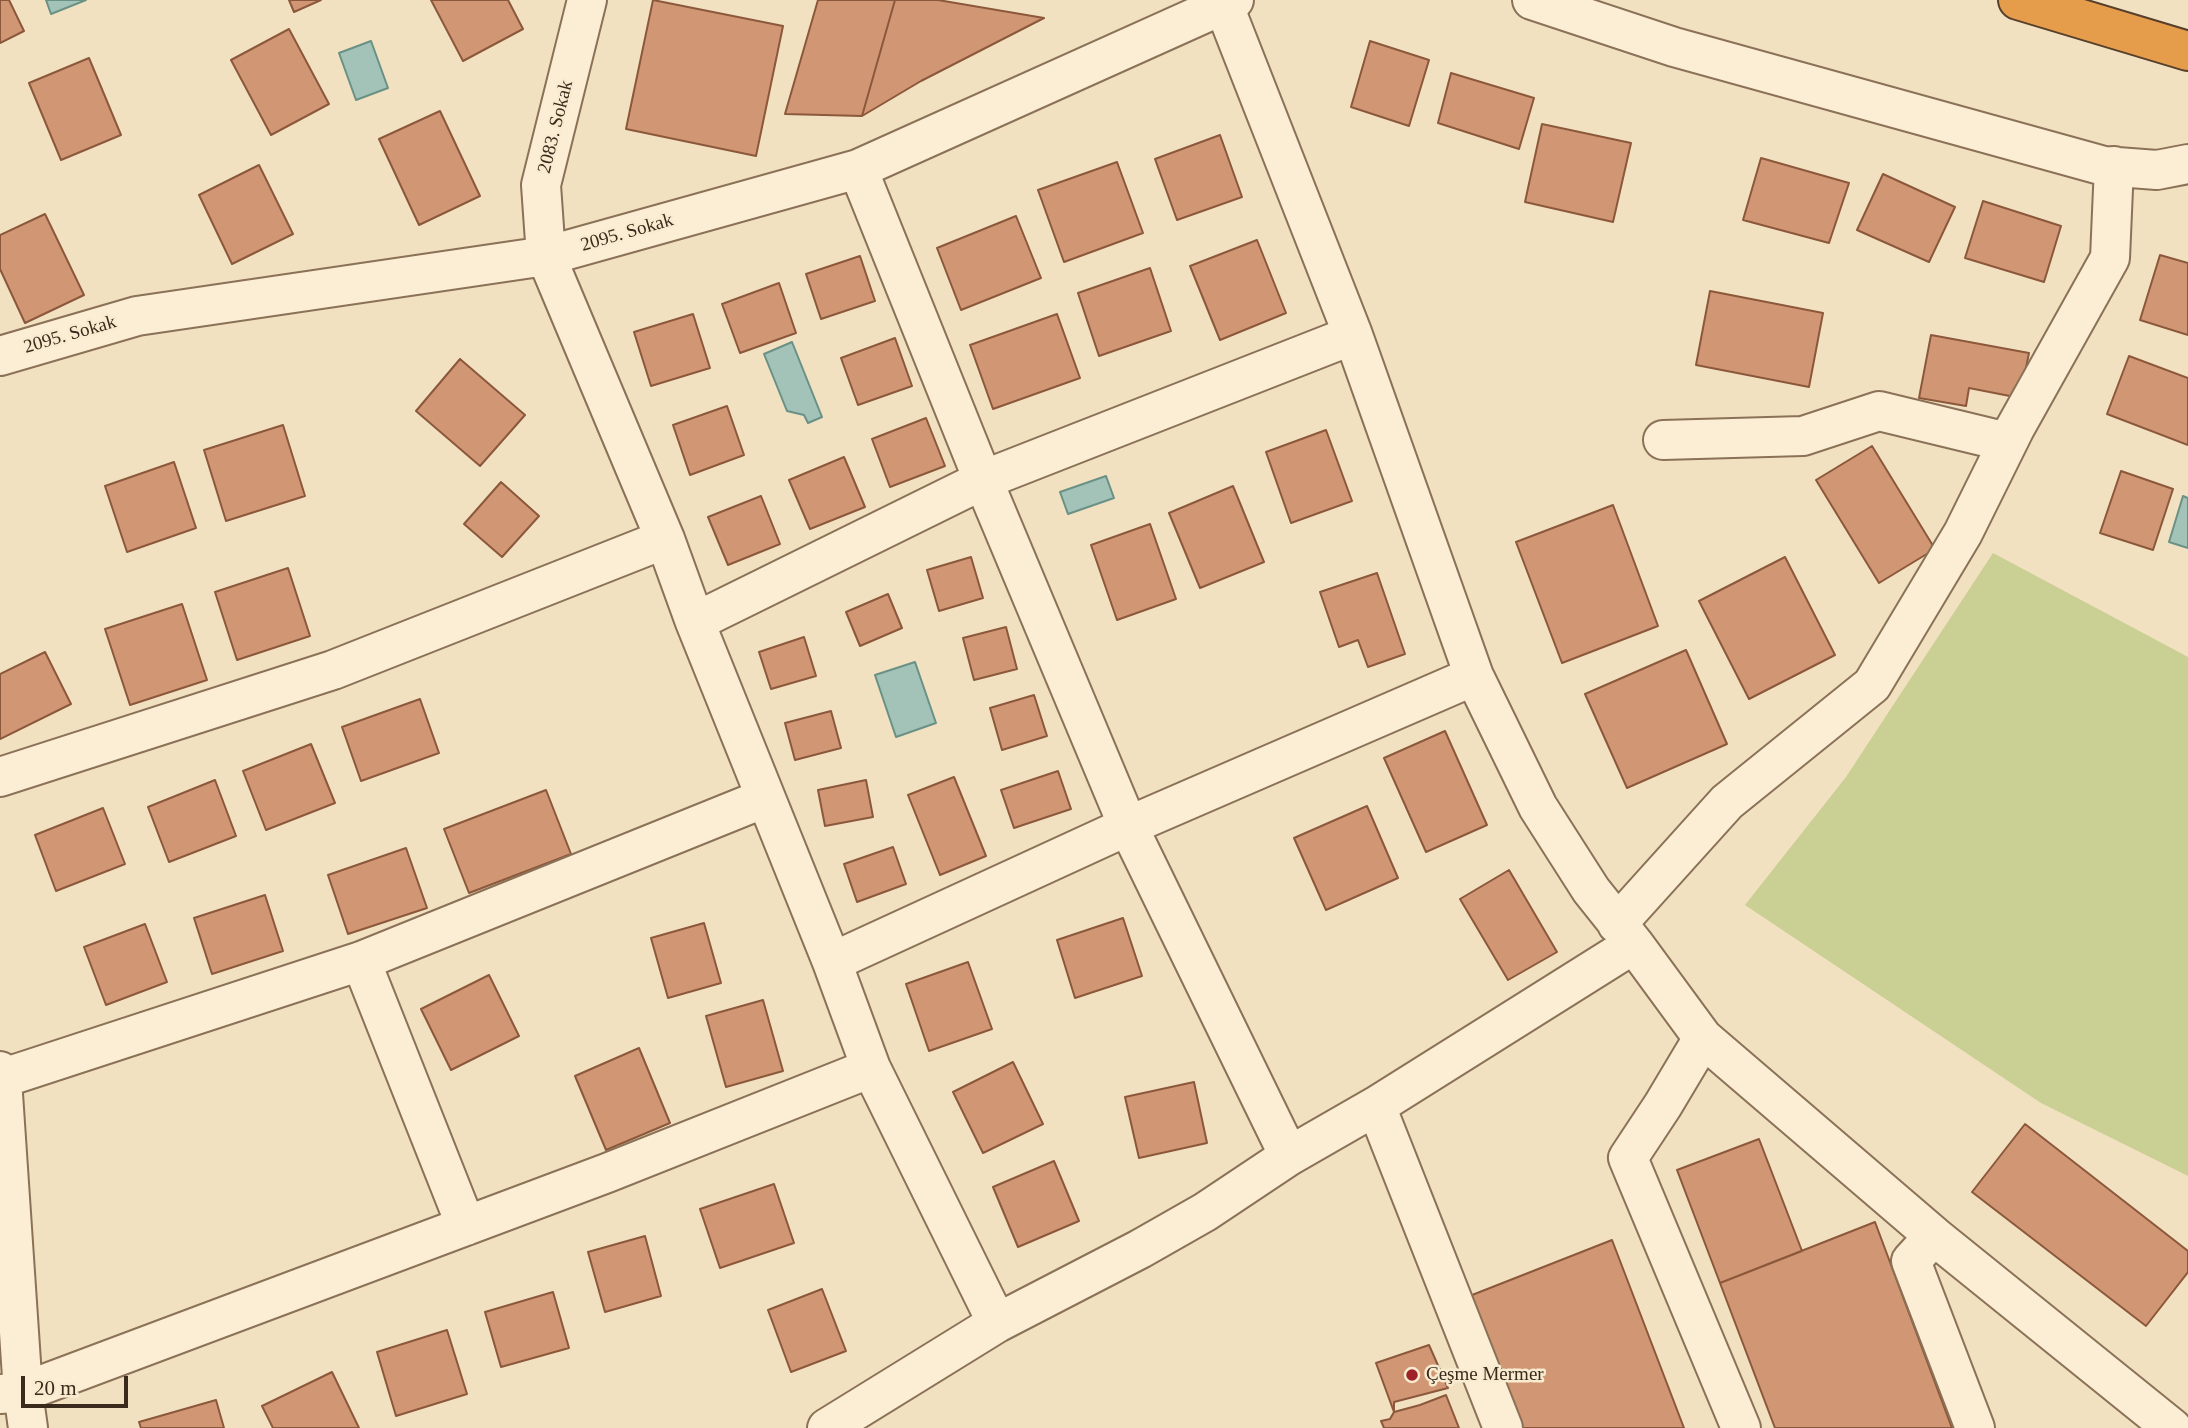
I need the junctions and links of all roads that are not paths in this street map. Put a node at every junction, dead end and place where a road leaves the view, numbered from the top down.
1 (587, 0) edge
2 (1531, 0) edge
3 (2018, 0) edge
4 (1221, 1) edge
5 (2188, 51) edge
6 (2188, 164) edge
7 (2114, 166) junction
8 (858, 169) junction
9 (545, 256) junction
10 (1353, 335) junction
11 (0, 356) edge
12 (1663, 440) dead end
13 (2007, 442) junction
14 (983, 480) junction
15 (665, 539) junction
16 (695, 622) junction
17 (1474, 676) junction
18 (0, 777) edge
19 (765, 798) junction
20 (1128, 826) junction
21 (1626, 934) junction
22 (361, 961) junction
23 (831, 962) junction
24 (1703, 1038) junction
25 (871, 1068) junction
26 (1, 1076) edge
27 (1376, 1106) junction
28 (1289, 1156) junction
29 (466, 1226) junction
30 (1934, 1236) junction
31 (997, 1323) junction
32 (17, 1405) edge
33 (827, 1428) edge
34 (1503, 1428) edge
35 (1741, 1428) edge
36 (1975, 1428) edge
37 (2172, 1428) edge

1 - 9 street, 2083. Sokak
2 - 7 street
3 - 5 highway
4 - 8 street, 2095. Sokak
4 - 10 street
6 - 7 street
7 - 13 street
8 - 9 street, 2095. Sokak
8 - 14 street
9 - 11 street, 2095. Sokak
9 - 15 street, 2083. Sokak
10 - 14 street
10 - 17 street
12 - 13 street
13 - 21 street
14 - 16 street
14 - 20 street
15 - 16 street, 2083. Sokak
15 - 18 street
16 - 19 street, 2083. Sokak
17 - 20 street
17 - 21 street
19 - 22 street
19 - 23 street, 2083. Sokak
20 - 23 street
20 - 28 street
21 - 24 street
21 - 27 street
22 - 26 street
22 - 29 street
23 - 25 street, 2083. Sokak
24 - 30 street
24 - 35 street
25 - 29 street
25 - 31 street, 2083. Sokak
26 - 32 street
27 - 28 street
27 - 34 street
28 - 31 street
29 - 32 street
30 - 36 street
30 - 37 street
31 - 33 street

